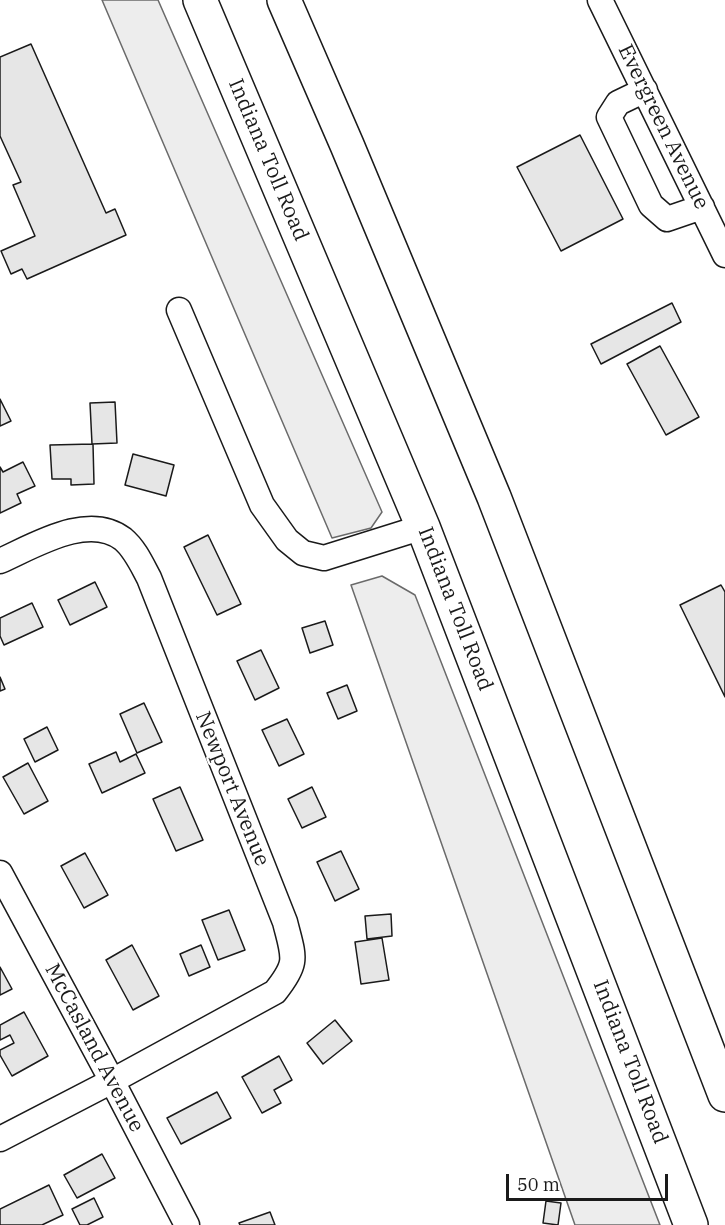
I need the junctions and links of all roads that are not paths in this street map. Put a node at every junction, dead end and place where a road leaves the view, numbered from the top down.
1 (200, 0) edge
2 (284, 0) edge
3 (600, 0) edge
4 (645, 90) junction
5 (702, 207) junction
6 (725, 255) edge
7 (179, 310) dead end
8 (423, 527) junction
9 (0, 561) edge
10 (0, 873) edge
11 (112, 1081) junction
12 (725, 1095) edge
13 (0, 1139) edge
14 (187, 1225) edge
15 (691, 1225) edge

1 - 8 highway, Indiana Toll Road
2 - 12 highway
3 - 4 street, Evergreen Avenue
4 - 5 street, Evergreen Avenue
4 - 5 street
5 - 6 street, Evergreen Avenue
7 - 8 street
8 - 15 highway, Indiana Toll Road
9 - 11 street, Newport Avenue
10 - 11 street, McCasland Avenue
11 - 13 street, Newport Avenue
11 - 14 street, McCasland Avenue

